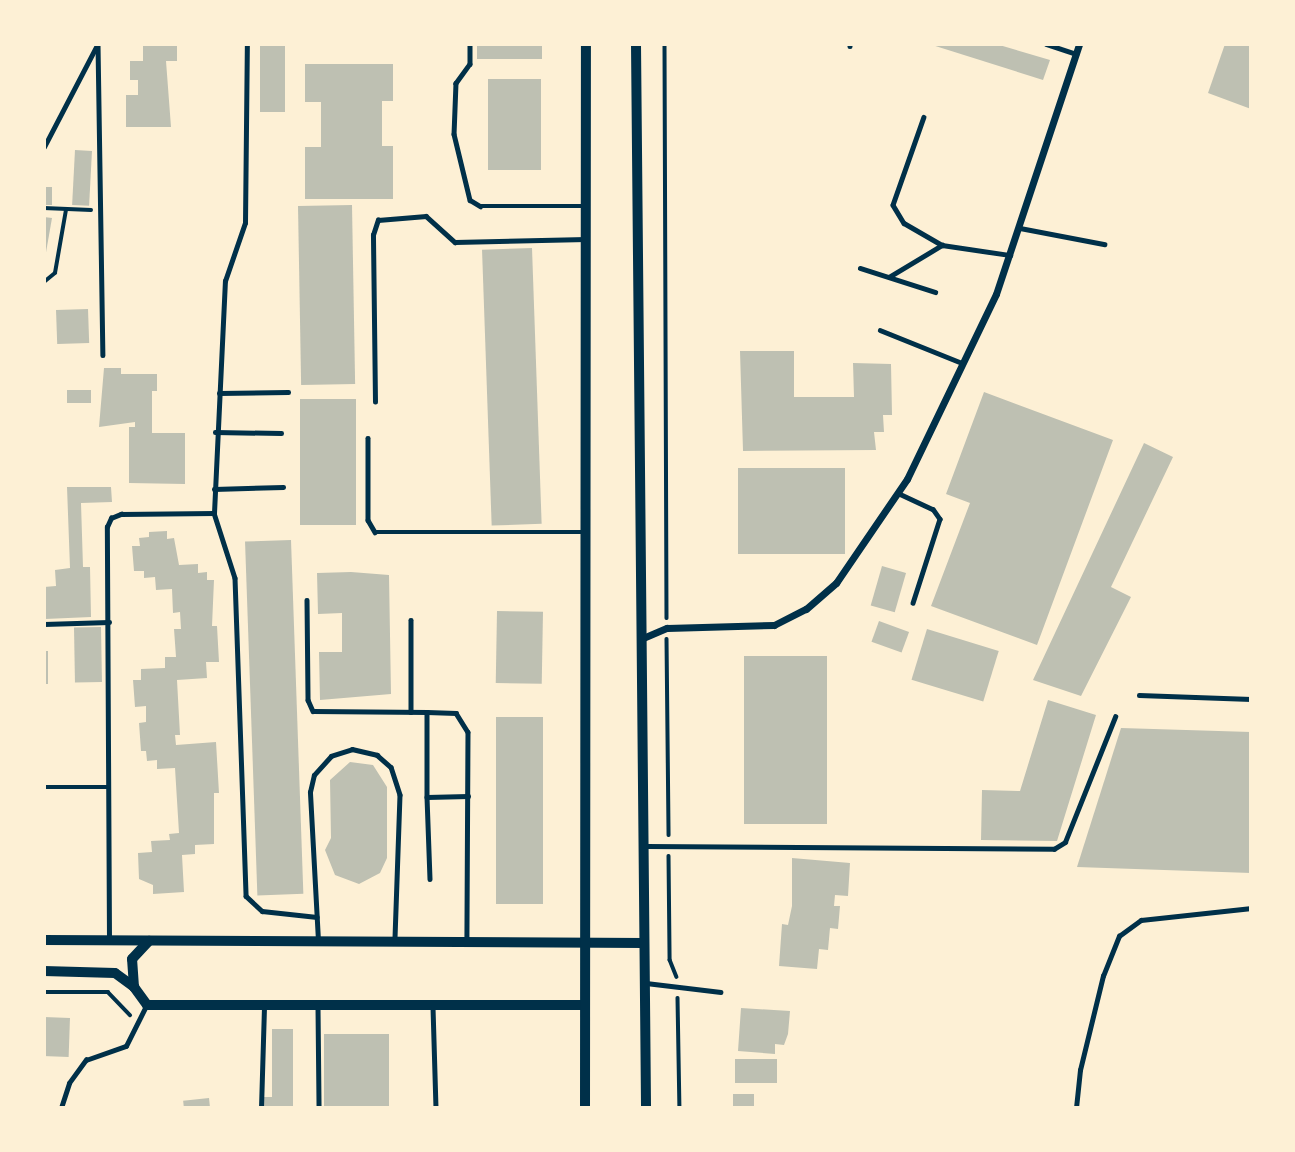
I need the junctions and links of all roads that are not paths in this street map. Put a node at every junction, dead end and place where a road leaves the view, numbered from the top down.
1 (98, 44) edge
2 (247, 44) edge
3 (470, 44) edge
4 (586, 44) edge
5 (636, 44) edge
6 (1046, 44) edge
7 (1079, 44) edge
8 (1076, 54) junction
9 (924, 117) dead end
10 (44, 147) edge
11 (587, 206) junction
12 (1020, 228) junction
13 (587, 239) junction
14 (1104, 244) dead end
15 (942, 245) junction
16 (1010, 255) junction
17 (860, 268) dead end
18 (889, 277) junction
19 (935, 292) dead end
20 (880, 330) dead end
21 (103, 355) dead end
22 (963, 363) junction
23 (288, 392) dead end
24 (219, 393) junction
25 (375, 401) dead end
26 (215, 432) junction
27 (281, 433) dead end
28 (368, 438) dead end
29 (283, 487) dead end
30 (214, 489) junction
31 (898, 493) junction
32 (214, 513) junction
33 (586, 532) junction
34 (307, 600) dead end
35 (913, 603) dead end
36 (411, 620) dead end
37 (109, 622) junction
38 (44, 624) edge
39 (643, 638) junction
40 (1139, 695) dead end
41 (1251, 699) edge
42 (411, 712) junction
43 (427, 712) junction
44 (1115, 717) dead end
45 (44, 787) edge
46 (109, 787) junction
47 (468, 796) junction
48 (427, 797) junction
49 (645, 846) junction
50 (430, 878) dead end
51 (1251, 908) edge
52 (317, 917) junction
53 (44, 940) edge
54 (109, 940) junction
55 (149, 941) junction
56 (318, 941) junction
57 (395, 942) junction
58 (467, 942) junction
59 (586, 942) junction
60 (644, 943) junction
61 (44, 971) edge
62 (645, 983) junction
63 (134, 987) junction
64 (720, 992) dead end
65 (147, 1005) junction
66 (585, 1005) junction
67 (264, 1006) junction
68 (318, 1006) junction
69 (433, 1007) junction
70 (61, 1108) edge
71 (261, 1108) edge
72 (319, 1108) edge
73 (436, 1108) edge
74 (585, 1108) edge
75 (646, 1108) edge
76 (1076, 1108) edge

1 - 10 lane
1 - 21 lane
2 - 24 lane
3 - 11 lane
4 - 11 main road
5 - 39 main road
6 - 8 lane
7 - 8 street
8 - 12 street
9 - 15 lane
11 - 13 main road
12 - 14 lane
12 - 16 street
13 - 25 lane
13 - 33 main road
15 - 16 lane
15 - 18 lane
16 - 22 street
17 - 18 lane
18 - 19 lane
20 - 22 lane
22 - 31 street
23 - 24 lane
24 - 26 lane
26 - 27 lane
26 - 30 lane
28 - 33 lane
29 - 30 lane
30 - 32 lane
31 - 35 lane
31 - 39 street
32 - 37 lane
32 - 52 lane
33 - 59 main road
34 - 42 lane
36 - 42 lane
37 - 38 lane
37 - 46 lane
39 - 49 main road
40 - 41 lane
42 - 43 lane
43 - 47 lane
43 - 48 lane
44 - 49 lane
45 - 46 lane
46 - 54 lane
47 - 48 lane
47 - 58 lane
48 - 50 lane
49 - 60 main road
51 - 76 lane
52 - 56 lane
52 - 57 lane
53 - 54 street
54 - 55 street
55 - 56 street
55 - 63 street
56 - 57 street
57 - 58 street
58 - 59 street
59 - 60 street
59 - 66 main road
60 - 62 main road
61 - 63 street
62 - 64 lane
62 - 75 main road
63 - 65 street
65 - 67 street
65 - 70 lane
66 - 69 street
66 - 74 main road
67 - 68 street
67 - 71 lane
68 - 69 street
68 - 72 lane
69 - 73 lane

